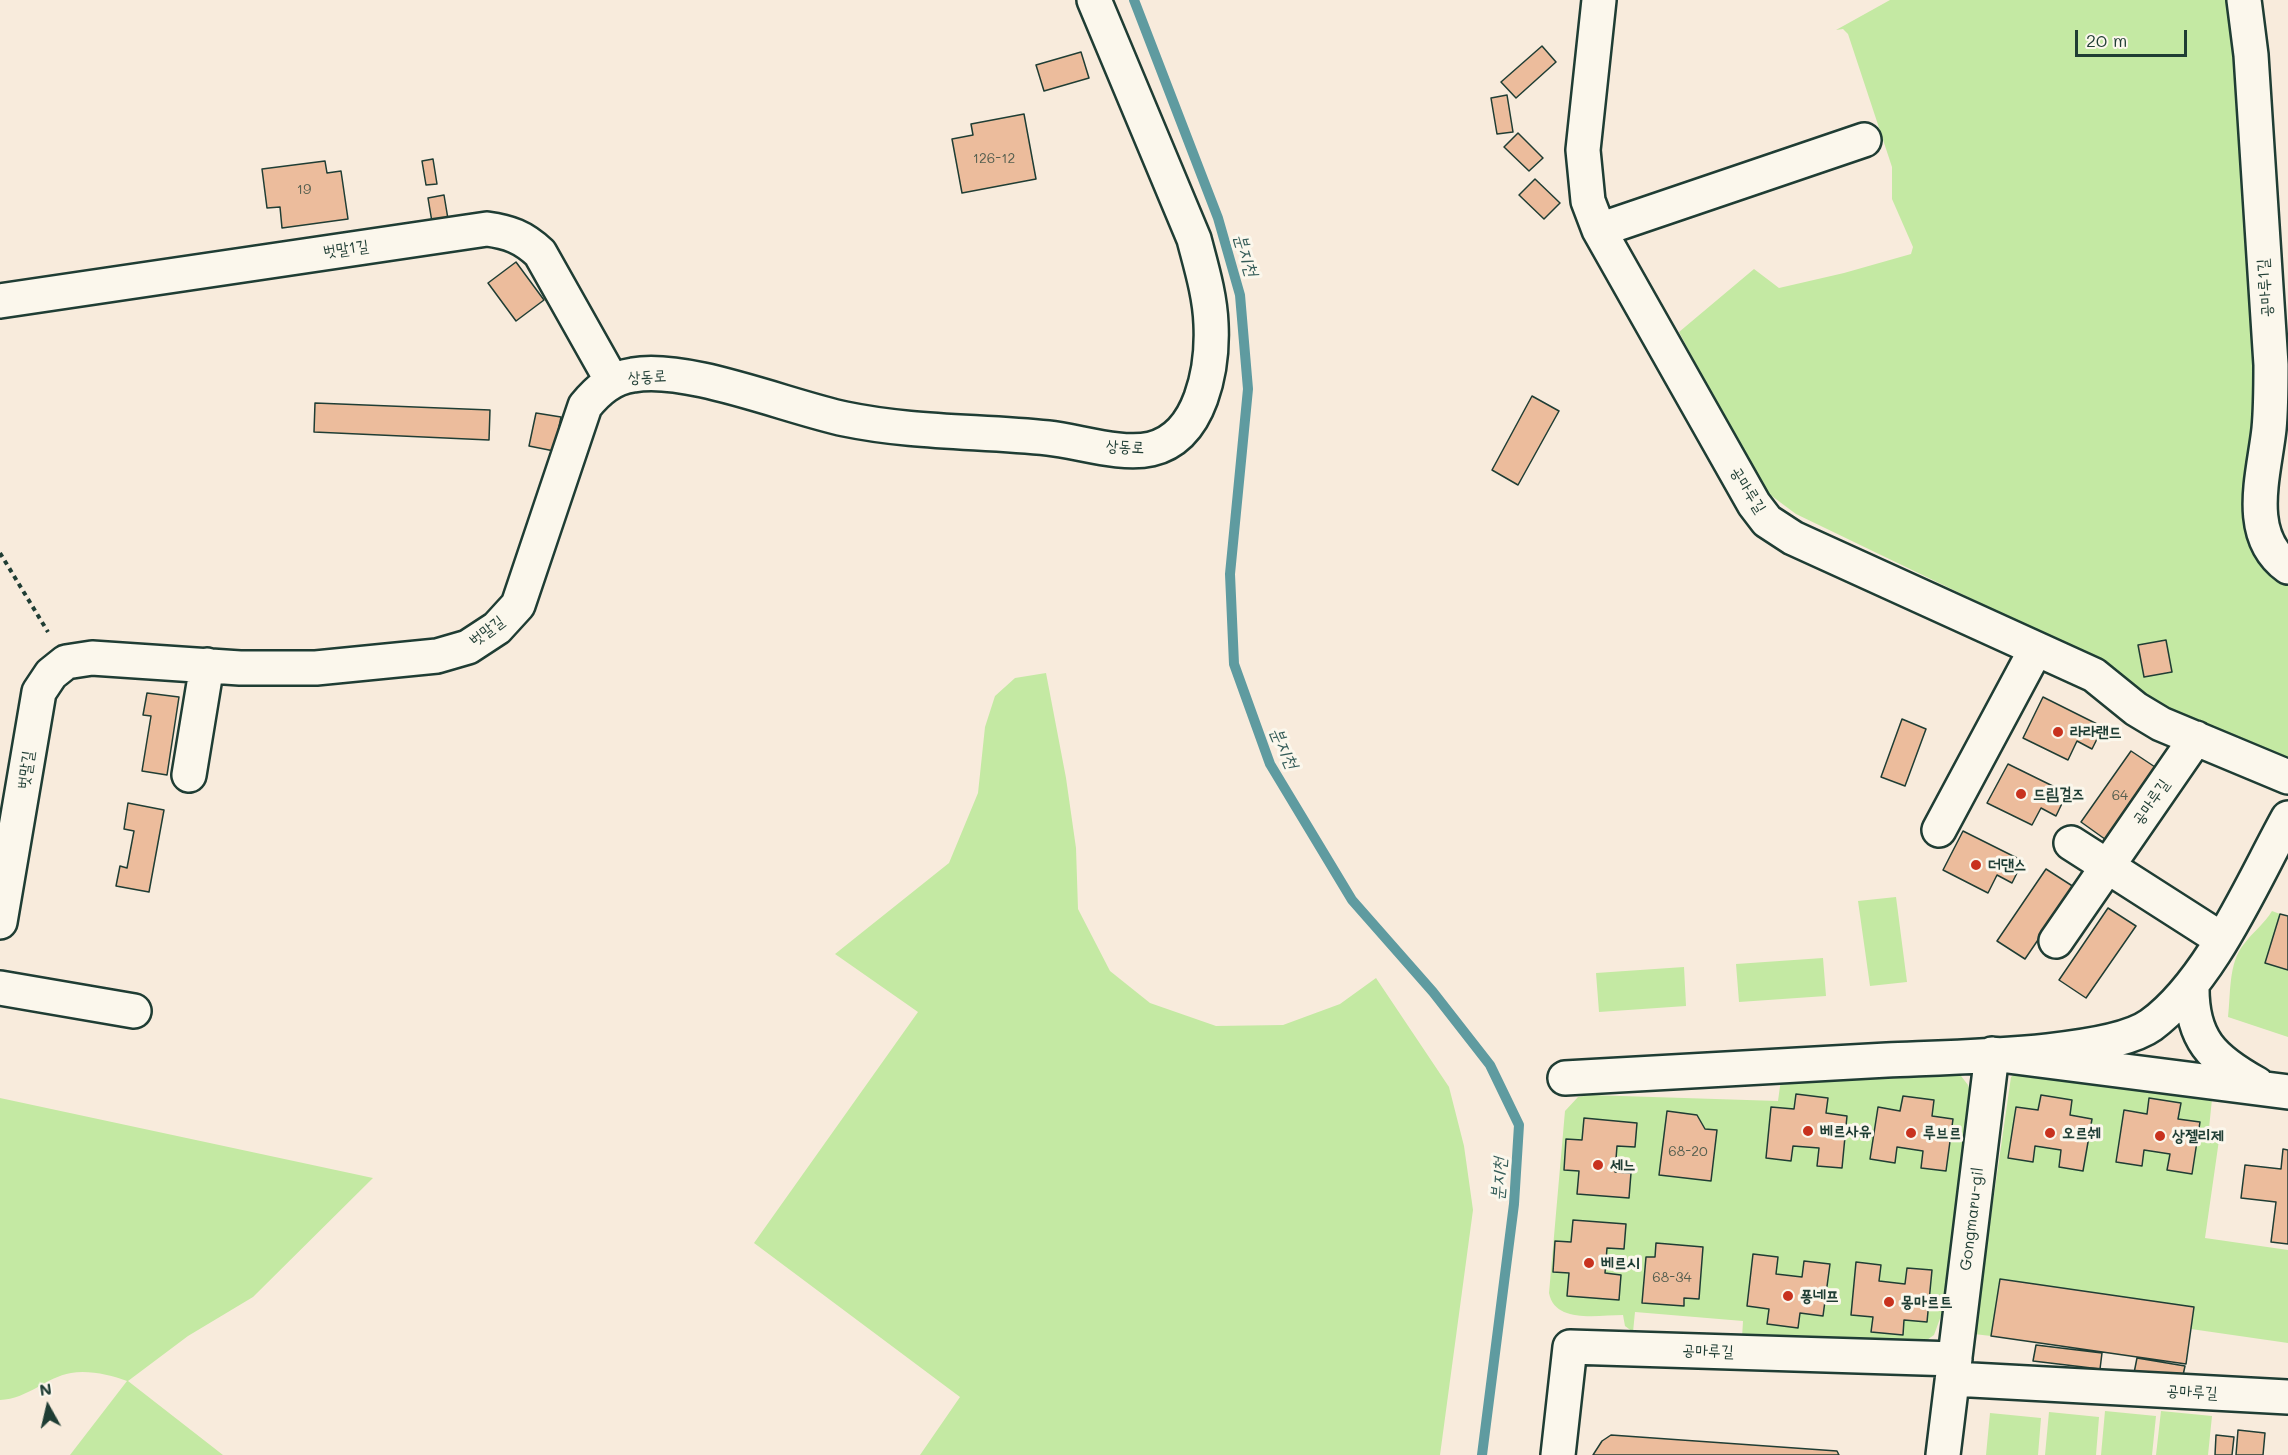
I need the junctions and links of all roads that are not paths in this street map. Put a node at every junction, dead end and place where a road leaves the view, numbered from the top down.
1 (1094, 0) edge
2 (1599, 0) edge
3 (2244, 0) edge
4 (1864, 140) dead end
5 (1599, 230) junction
6 (0, 301) edge
7 (612, 381) junction
8 (2288, 567) edge
9 (2036, 649) junction
10 (207, 665) junction
11 (2196, 738) junction
12 (189, 775) dead end
13 (2288, 777) edge
14 (2288, 818) edge
15 (1939, 830) dead end
16 (2072, 843) dead end
17 (2107, 866) junction
18 (0, 922) edge
19 (2221, 939) junction
20 (2056, 941) dead end
21 (2192, 986) junction
22 (0, 988) edge
23 (134, 1011) dead end
24 (1992, 1054) junction
25 (1565, 1078) dead end
26 (2277, 1090) edge
27 (1954, 1369) junction
28 (2288, 1397) edge
29 (1558, 1455) edge
30 (1943, 1455) edge

1 - 7 street, 상동로
2 - 5 street, 공마루길
3 - 8 street, 공마루1길
4 - 5 street
5 - 9 street, 공마루길
6 - 7 street, 벗말1길
7 - 10 street, 벗말길
9 - 11 street, 공마루길
9 - 15 street
10 - 12 street
10 - 18 street, 벗말길
11 - 13 street, 공마루길
11 - 17 street, 공마루길
14 - 19 street
16 - 17 street
17 - 19 street
17 - 20 street, 공마루길
19 - 21 street
21 - 24 street
21 - 26 street
22 - 23 street
24 - 25 street
24 - 26 street
24 - 27 street, Gongmaru-gil
27 - 28 street, 공마루길
27 - 29 street, 공마루길
27 - 30 street, Gongmaru-gil

